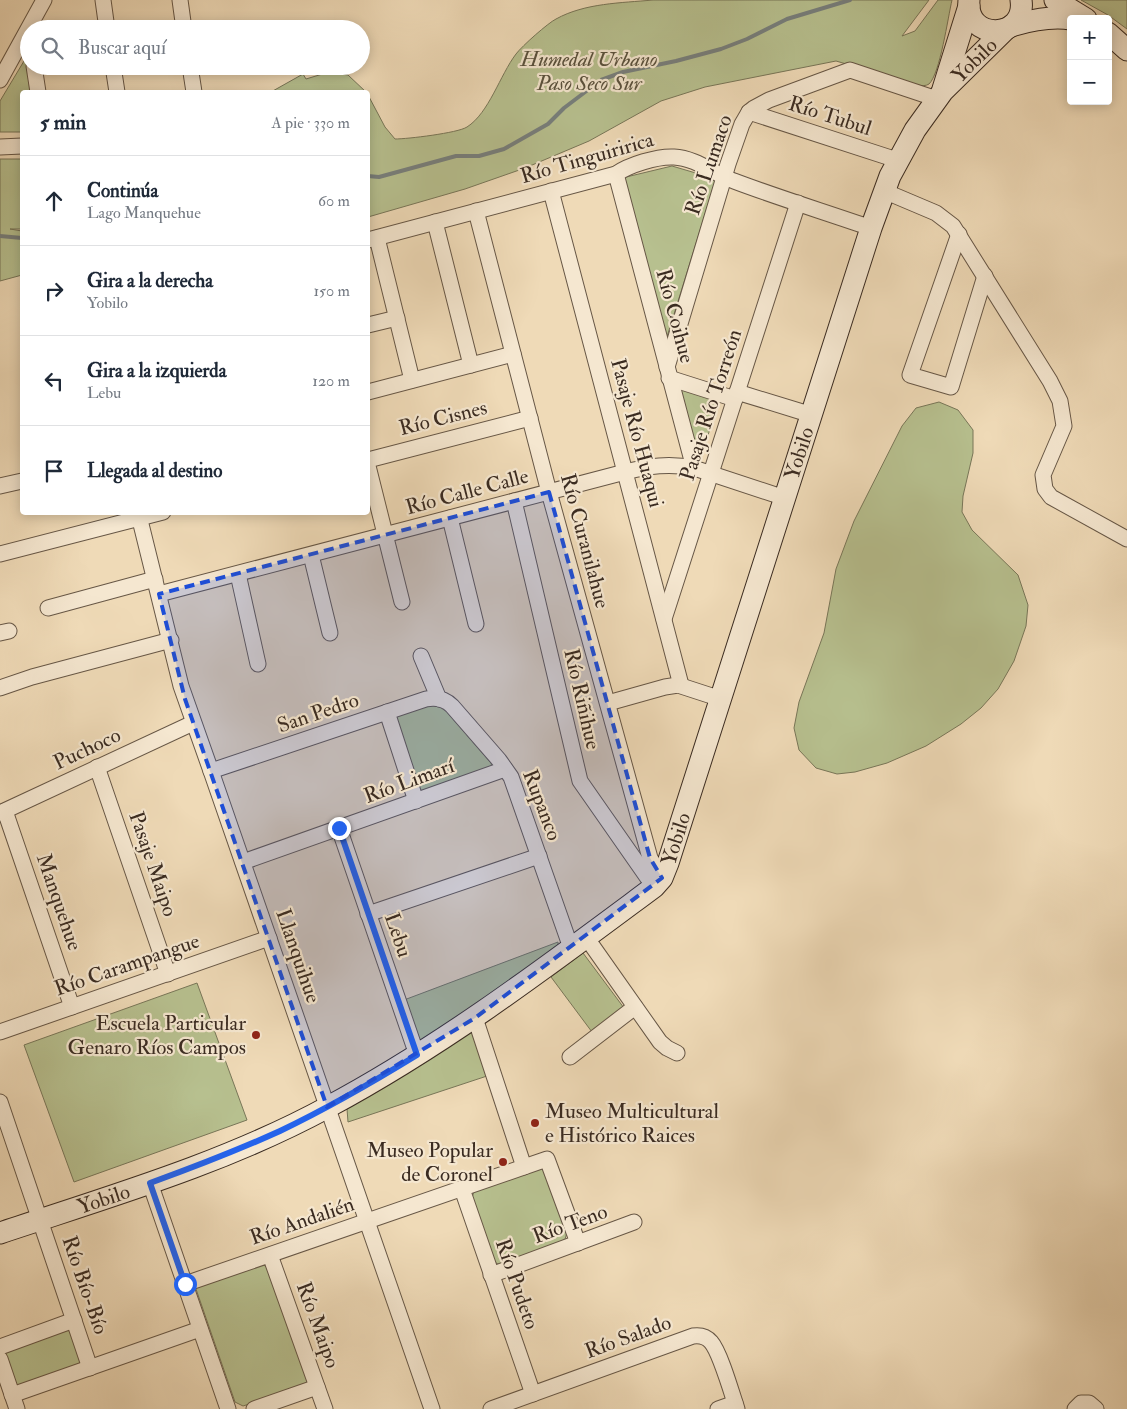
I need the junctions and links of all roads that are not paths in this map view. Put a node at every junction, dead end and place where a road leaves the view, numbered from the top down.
1 (44, 0) edge
2 (102, 0) edge
3 (180, 0) edge
4 (1021, 0) edge
5 (1054, 0) edge
6 (969, 3) edge
7 (1079, 15) edge
8 (1067, 19) edge
9 (33, 20) edge
10 (105, 20) edge
11 (183, 20) edge
12 (1008, 28) junction
13 (1112, 37) edge
14 (20, 44) edge
15 (1127, 50) edge
16 (35, 75) edge
17 (114, 75) edge
18 (191, 75) edge
19 (0, 80) edge
20 (38, 90) edge
21 (117, 90) edge
22 (194, 90) edge
23 (940, 95) junction
24 (750, 112) junction
25 (20, 146) edge
26 (0, 147) edge
27 (897, 160) junction
28 (616, 174) junction
29 (725, 177) junction
30 (551, 191) junction
31 (884, 191) junction
32 (798, 203) junction
33 (476, 211) junction
34 (436, 222) junction
35 (871, 228) junction
36 (959, 234) junction
37 (372, 239) edge
38 (985, 276) junction
39 (397, 318) junction
40 (370, 325) edge
41 (513, 354) junction
42 (471, 365) junction
43 (668, 372) junction
44 (412, 380) junction
45 (370, 391) edge
46 (736, 395) junction
47 (812, 415) junction
48 (530, 418) junction
49 (370, 459) edge
50 (694, 468) junction
51 (625, 472) junction
52 (370, 474) edge
53 (711, 474) junction
54 (20, 481) edge
55 (0, 486) edge
56 (549, 492) junction
57 (785, 498) junction
58 (514, 502) junction
59 (139, 516) edge
60 (450, 518) junction
61 (385, 535) junction
62 (1127, 539) edge
63 (0, 554) edge
64 (311, 555) junction
65 (238, 574) junction
66 (155, 579) junction
67 (159, 594) junction
68 (402, 602) dead end
69 (48, 608) dead end
70 (664, 620) junction
71 (476, 624) dead end
72 (330, 633) dead end
73 (171, 640) junction
74 (421, 656) dead end
75 (258, 664) dead end
76 (1, 684) edge
77 (681, 685) junction
78 (440, 699) junction
79 (721, 699) junction
80 (608, 702) junction
81 (387, 712) junction
82 (193, 723) junction
83 (97, 767) junction
84 (505, 769) junction
85 (211, 771) junction
86 (416, 801) junction
87 (3, 812) edge
88 (339, 828) junction
89 (539, 856) junction
90 (243, 862) junction
91 (658, 882) junction
92 (368, 914) junction
93 (269, 938) junction
94 (578, 943) junction
95 (168, 974) junction
96 (72, 1007) junction
97 (635, 1007) junction
98 (474, 1018) junction
99 (0, 1032) edge
100 (677, 1053) dead end
101 (417, 1055) junction
102 (570, 1056) dead end
103 (0, 1102) edge
104 (327, 1107) junction
105 (524, 1167) junction
106 (150, 1183) junction
107 (462, 1189) junction
108 (40, 1220) junction
109 (366, 1222) junction
110 (634, 1222) dead end
111 (0, 1234) edge
112 (578, 1243) junction
113 (270, 1255) junction
114 (491, 1275) junction
115 (185, 1284) junction
116 (74, 1320) junction
117 (200, 1329) junction
118 (0, 1347) edge
119 (0, 1359) edge
120 (90, 1368) junction
121 (317, 1387) junction
122 (533, 1394) junction
123 (15, 1402) edge
124 (736, 1406) edge
125 (1078, 1406) edge
126 (228, 1409) edge
127 (254, 1409) edge
128 (325, 1409) edge
129 (432, 1409) edge
130 (491, 1409) edge
131 (718, 1409) edge
132 (1096, 1409) edge

1 - 9 street
2 - 10 street
3 - 11 street
4 - 12 main road, Yobilo
5 - 7 main road
6 - 12 main road, Yobilo
6 - 23 main road, Yobilo
8 - 12 main road, Yobilo
12 - 23 main road, Yobilo
13 - 15 main road
14 - 19 street
16 - 20 street
17 - 21 street
18 - 22 street
23 - 24 street, Río Lumaco
23 - 27 main road, Yobilo
24 - 27 street, Río Tubul
24 - 29 street, Río Lumaco
25 - 26 street
27 - 31 main road, Yobilo
28 - 29 street, Río Tinguiririca
28 - 30 street, Río Tinguiririca
28 - 43 street, Río Coihue
29 - 32 street, Río Tinguiririca
29 - 43 street, Río Lumaco
30 - 33 street, Río Tinguiririca
30 - 51 street, Pasaje Río Huaqui
31 - 35 main road, Yobilo
31 - 36 street
32 - 35 street, Río Tinguiririca
32 - 46 street, Pasaje Río Torreón
33 - 34 street, Río Tinguiririca
33 - 41 street, Río Curanilahue
34 - 37 street, Río Tinguiririca
34 - 42 street
35 - 47 main road, Yobilo
36 - 38 street
36 - 38 street
37 - 39 street
38 - 62 street
39 - 40 street
39 - 44 street
41 - 42 street
41 - 48 street, Río Curanilahue
42 - 44 street
43 - 46 street
43 - 50 street, Río Coihue
44 - 45 street
46 - 47 street
46 - 53 street, Pasaje Río Torreón
47 - 57 main road, Yobilo
48 - 49 street, Río Cisnes
48 - 56 street, Río Curanilahue
50 - 51 street, Río Calle Calle
50 - 53 street, Río Calle Calle
51 - 56 street, Río Calle Calle
51 - 70 street, Pasaje Río Huaqui
52 - 61 street
53 - 57 street, Río Calle Calle
53 - 70 street, Pasaje Río Torreón
54 - 55 street
56 - 58 street, Río Calle Calle
56 - 80 street, Río Curanilahue
57 - 79 main road, Yobilo
58 - 60 street, Río Calle Calle
58 - 91 street, Río Riñihue
59 - 63 street
59 - 66 street, Llanquihue
60 - 61 street, Río Calle Calle
60 - 71 street
61 - 64 street, Río Calle Calle
61 - 68 street
64 - 65 street, Río Calle Calle
64 - 72 street
65 - 67 street, Río Calle Calle
65 - 75 street
66 - 67 street, Llanquihue
66 - 69 street
67 - 73 street, Llanquihue
70 - 77 street, Pasaje Río Huaqui
73 - 76 street
73 - 82 street, Llanquihue
74 - 78 street
77 - 79 street
77 - 80 street
78 - 81 street, San Pedro
78 - 84 street, Rupanco
79 - 91 main road, Yobilo
80 - 91 street, Río Curanilahue
81 - 85 street, San Pedro
81 - 86 street
82 - 83 street, Puchoco
82 - 85 street, Llanquihue
83 - 87 street, Puchoco
83 - 95 street, Pasaje Maipo
84 - 86 street, Río Limarí
84 - 89 street, Rupanco
85 - 90 street, Llanquihue
86 - 88 street, Río Limarí
87 - 96 street, Manquehue
88 - 90 street, Río Limarí
88 - 92 street, Lebu
89 - 92 street
89 - 94 street, Rupanco
90 - 93 street, Llanquihue
91 - 94 main road, Yobilo
92 - 101 street, Lebu
93 - 95 street, Río Carampangue
93 - 104 street, Llanquihue
94 - 97 street, Rupanco
94 - 98 main road, Yobilo
95 - 96 street, Río Carampangue
96 - 99 street, Río Carampangue
97 - 100 street, Rupanco
97 - 102 street
98 - 101 main road, Yobilo
98 - 105 street
101 - 104 main road, Yobilo
103 - 108 street, Río Bío-Bío
104 - 106 main road, Yobilo
104 - 109 street, Llanquihue
105 - 107 street, Río Andalién
105 - 112 street, Río Andalién
106 - 108 main road, Yobilo
106 - 115 street
107 - 109 street, Río Andalién
107 - 114 street, Río Pudeto
108 - 111 main road, Yobilo
108 - 116 street, Río Bío-Bío
109 - 113 street, Río Andalién
109 - 129 street, Llanquihue
110 - 112 street, Río Teno
112 - 114 street, Río Teno
113 - 115 street, Río Andalién
113 - 121 street, Río Maipo
114 - 122 street, Río Pudeto
115 - 117 street
116 - 118 street
116 - 120 street, Río Bío-Bío
117 - 120 street
117 - 126 street
119 - 123 street
120 - 123 street
121 - 127 street
121 - 128 street, Río Maipo
122 - 124 street, Río Salado
122 - 130 street, Río Salado
124 - 131 street
125 - 132 street

